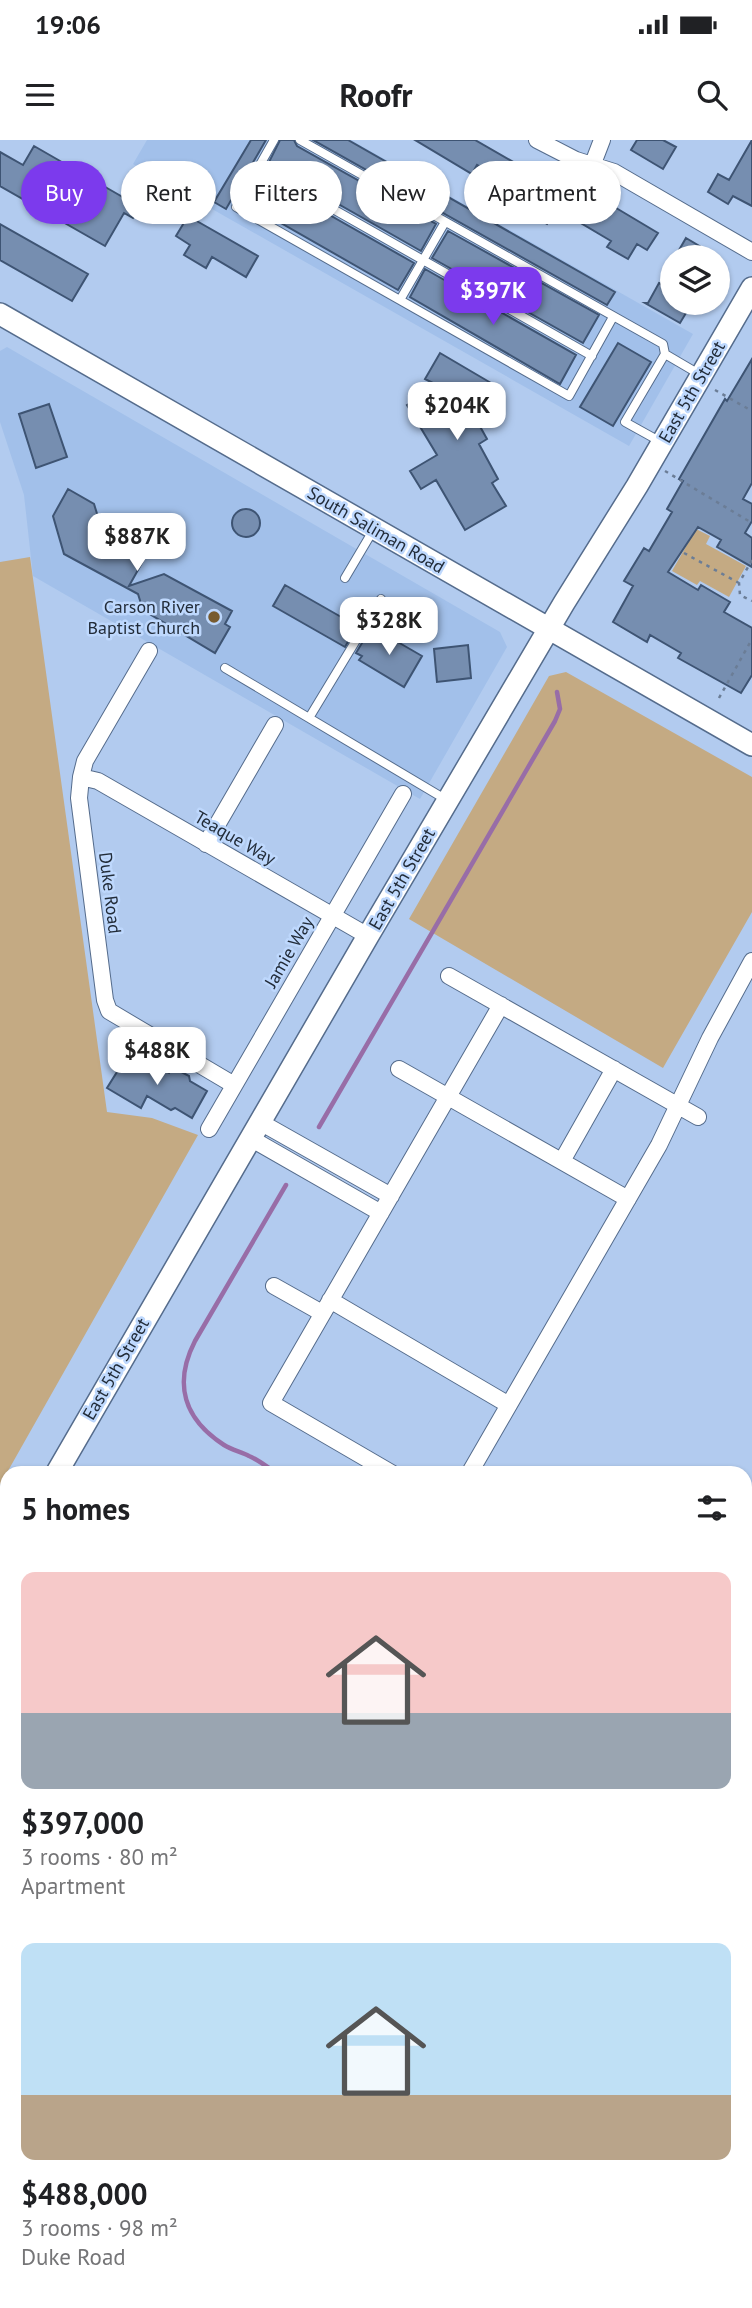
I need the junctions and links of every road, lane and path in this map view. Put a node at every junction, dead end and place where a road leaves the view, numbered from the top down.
1 (274, 140) edge
2 (300, 140) edge
3 (537, 140) edge
4 (602, 140) edge
5 (262, 161) edge
6 (580, 161) edge
7 (594, 161) edge
8 (356, 172) edge
9 (621, 176) edge
10 (342, 215) edge
11 (266, 224) edge
12 (444, 224) edge
13 (449, 224) edge
14 (752, 252) edge
15 (423, 261) junction
16 (752, 288) edge
17 (400, 300) junction
18 (0, 314) edge
19 (613, 317) junction
20 (664, 354) junction
21 (592, 356) junction
22 (707, 382) junction
23 (752, 411) edge
24 (662, 443) junction
25 (665, 471) dead end
26 (752, 523) edge
27 (374, 529) junction
28 (684, 553) dead end
29 (752, 560) edge
30 (345, 578) dead end
31 (738, 583) junction
32 (381, 599) dead end
33 (752, 601) edge
34 (549, 629) junction
35 (752, 639) edge
36 (149, 651) dead end
37 (225, 668) dead end
38 (719, 698) dead end
39 (309, 718) junction
40 (275, 725) dead end
41 (752, 746) edge
42 (81, 776) junction
43 (403, 794) dead end
44 (448, 800) junction
45 (206, 844) junction
46 (332, 916) junction
47 (368, 936) junction
48 (752, 961) edge
49 (449, 976) dead end
50 (501, 1005) junction
51 (400, 1069) dead end
52 (614, 1069) junction
53 (234, 1085) junction
54 (448, 1096) junction
55 (678, 1105) junction
56 (698, 1117) dead end
57 (209, 1129) dead end
58 (255, 1130) junction
59 (562, 1161) junction
60 (351, 1174) junction
61 (342, 1191) junction
62 (391, 1196) junction
63 (628, 1199) junction
64 (381, 1213) junction
65 (274, 1286) dead end
66 (326, 1307) junction
67 (509, 1405) junction
68 (61, 1466) edge
69 (379, 1466) edge
70 (475, 1466) edge

1 - 5 lane
2 - 8 lane
3 - 6 street
4 - 7 street
9 - 14 street
10 - 15 lane
11 - 17 lane
12 - 15 lane
13 - 19 lane
15 - 17 lane
15 - 21 lane
16 - 22 main road, East 5th Street
17 - 21 lane
18 - 27 main road, South Saliman Road
19 - 20 lane
19 - 21 lane
20 - 22 lane
20 - 24 lane
22 - 23 path
22 - 24 main road, East 5th Street
24 - 34 main road, East 5th Street
25 - 26 path
27 - 30 lane
27 - 34 main road, South Saliman Road
28 - 31 path
29 - 31 path
31 - 33 path
32 - 39 lane
34 - 41 main road, South Saliman Road
34 - 44 main road, East 5th Street
35 - 38 path
36 - 42 street, Duke Road
37 - 39 lane
39 - 44 lane
40 - 45 street
42 - 45 street, Teaque Way
42 - 53 street, Duke Road
43 - 46 street, Jamie Way
44 - 47 main road, East 5th Street
45 - 46 street, Teaque Way
46 - 47 street, Teaque Way
46 - 53 street, Jamie Way
47 - 58 main road, East 5th Street
48 - 55 street
49 - 50 street
50 - 52 street
50 - 54 street
51 - 54 street
52 - 55 street
52 - 59 street
53 - 57 street, Jamie Way
54 - 59 street
54 - 62 street
55 - 56 street
55 - 63 street
58 - 60 street
58 - 61 street
58 - 68 main road, East 5th Street
59 - 63 street
60 - 61 lane
60 - 62 street
61 - 64 street
62 - 64 street
63 - 67 street
64 - 66 street
65 - 66 street
66 - 67 street
66 - 69 street
67 - 70 street

